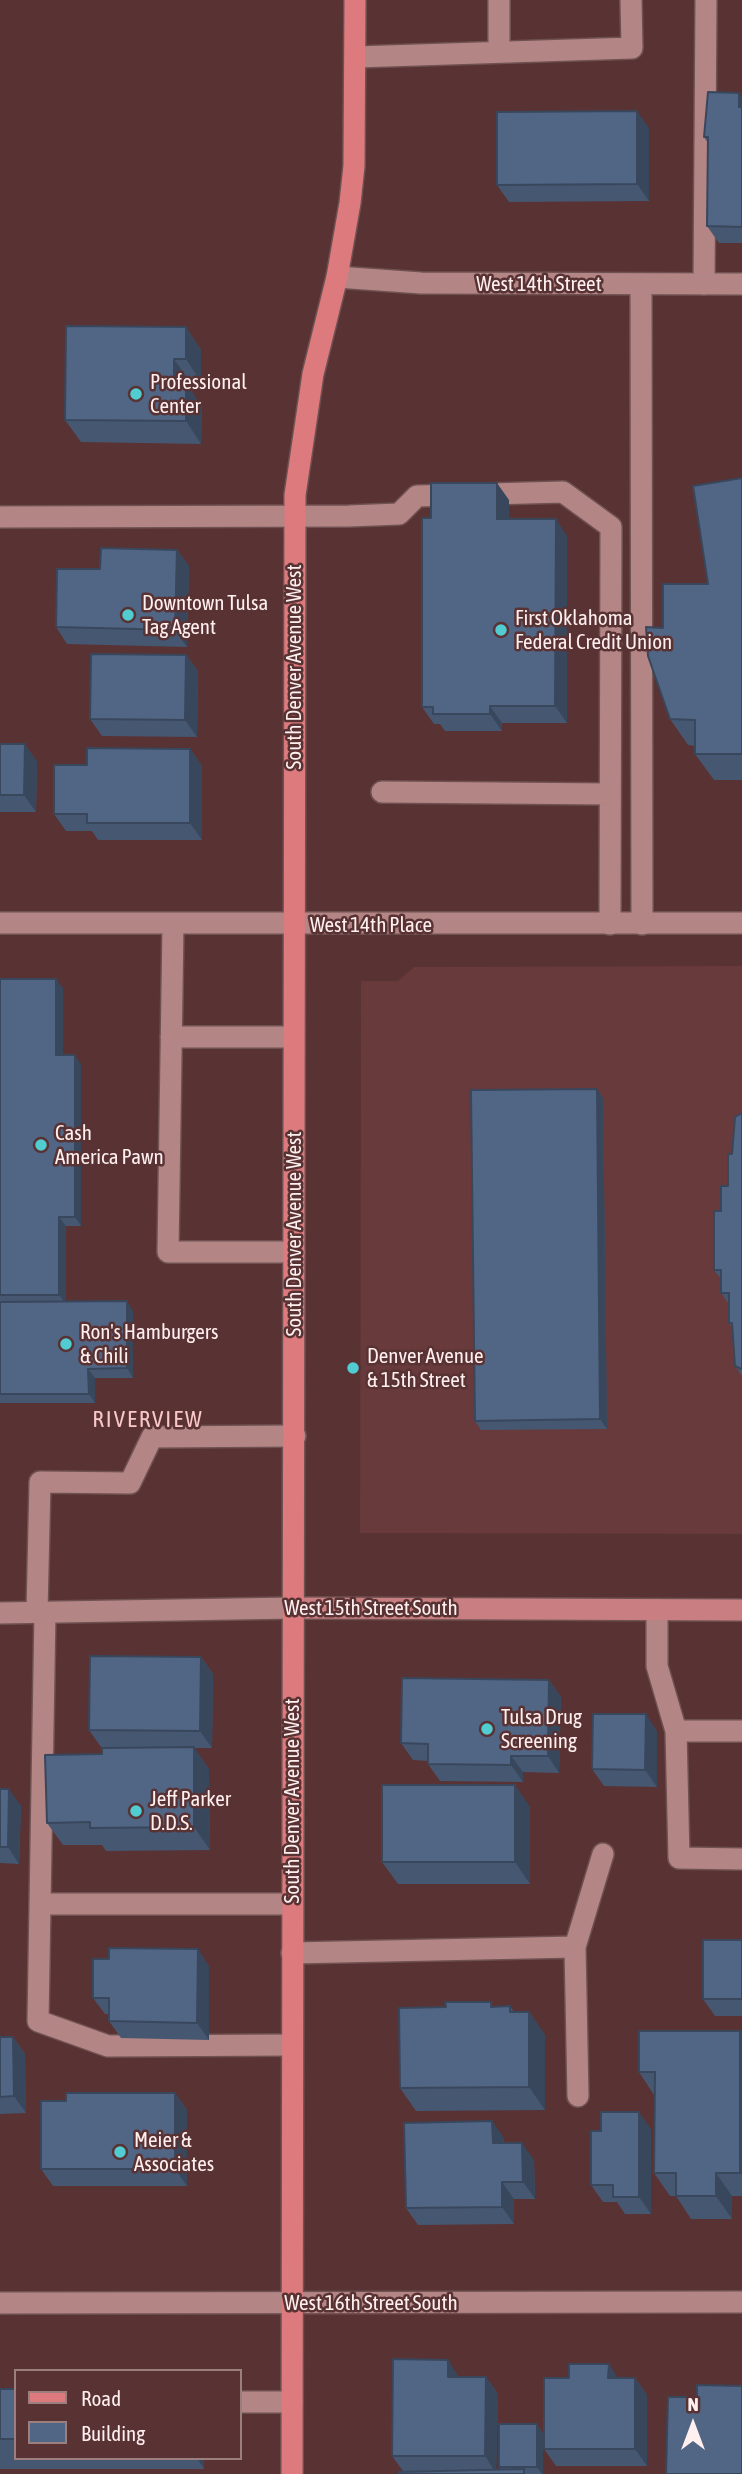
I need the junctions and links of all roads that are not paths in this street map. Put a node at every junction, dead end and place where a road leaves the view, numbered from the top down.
1 (355, 0) edge
2 (499, 0) edge
3 (631, 0) edge
4 (706, 0) edge
5 (499, 52) junction
6 (356, 57) junction
7 (337, 277) junction
8 (641, 284) junction
9 (704, 284) junction
10 (742, 284) edge
11 (0, 517) edge
12 (295, 519) junction
13 (382, 792) dead end
14 (610, 794) junction
15 (0, 923) edge
16 (742, 923) edge
17 (610, 924) junction
18 (642, 924) junction
19 (173, 925) junction
20 (292, 926) junction
21 (171, 1037) junction
22 (293, 1037) junction
23 (294, 1252) junction
24 (295, 1436) junction
25 (294, 1608) junction
26 (657, 1610) junction
27 (742, 1610) edge
28 (0, 1612) edge
29 (41, 1612) junction
30 (676, 1731) junction
31 (742, 1731) edge
32 (603, 1854) dead end
33 (742, 1859) edge
34 (40, 1904) junction
35 (292, 1904) junction
36 (575, 1947) junction
37 (292, 1953) junction
38 (292, 2045) junction
39 (578, 2096) dead end
40 (742, 2302) edge
41 (0, 2303) edge
42 (292, 2304) junction
43 (242, 2402) edge
44 (292, 2402) junction
45 (292, 2474) edge

1 - 6 main road, South Denver Avenue West
2 - 5 street
3 - 5 street
4 - 9 street
5 - 6 street
6 - 7 main road, South Denver Avenue West
7 - 8 street, West 14th Street
7 - 12 main road, South Denver Avenue West
8 - 9 street, West 14th Street
8 - 18 street
9 - 10 street, West 14th Street
11 - 12 street
12 - 14 street
12 - 20 main road, South Denver Avenue West
13 - 14 street
14 - 17 street
15 - 19 street, West 14th Place
16 - 18 street, West 14th Place
17 - 18 street, West 14th Place
17 - 20 street, West 14th Place
19 - 20 street, West 14th Place
19 - 21 street
20 - 22 main road, South Denver Avenue West
21 - 22 street
21 - 23 street
22 - 23 main road, South Denver Avenue West
23 - 24 main road, South Denver Avenue West
24 - 25 main road, South Denver Avenue West
24 - 29 street
25 - 26 main road, West 15th Street South
25 - 29 street, West 15th Street South
25 - 35 main road, South Denver Avenue West
26 - 27 main road, West 15th Street South
26 - 30 street
28 - 29 street, West 15th Street South
29 - 34 street
30 - 31 street
30 - 33 street
32 - 36 street
34 - 35 street
34 - 38 street
35 - 37 main road, South Denver Avenue West
36 - 37 street
36 - 39 street
37 - 38 main road, South Denver Avenue West
38 - 42 main road, South Denver Avenue West
40 - 42 street, West 16th Street South
41 - 42 street, West 16th Street South
42 - 44 main road, South Denver Avenue West
43 - 44 street
44 - 45 main road, South Denver Avenue West

